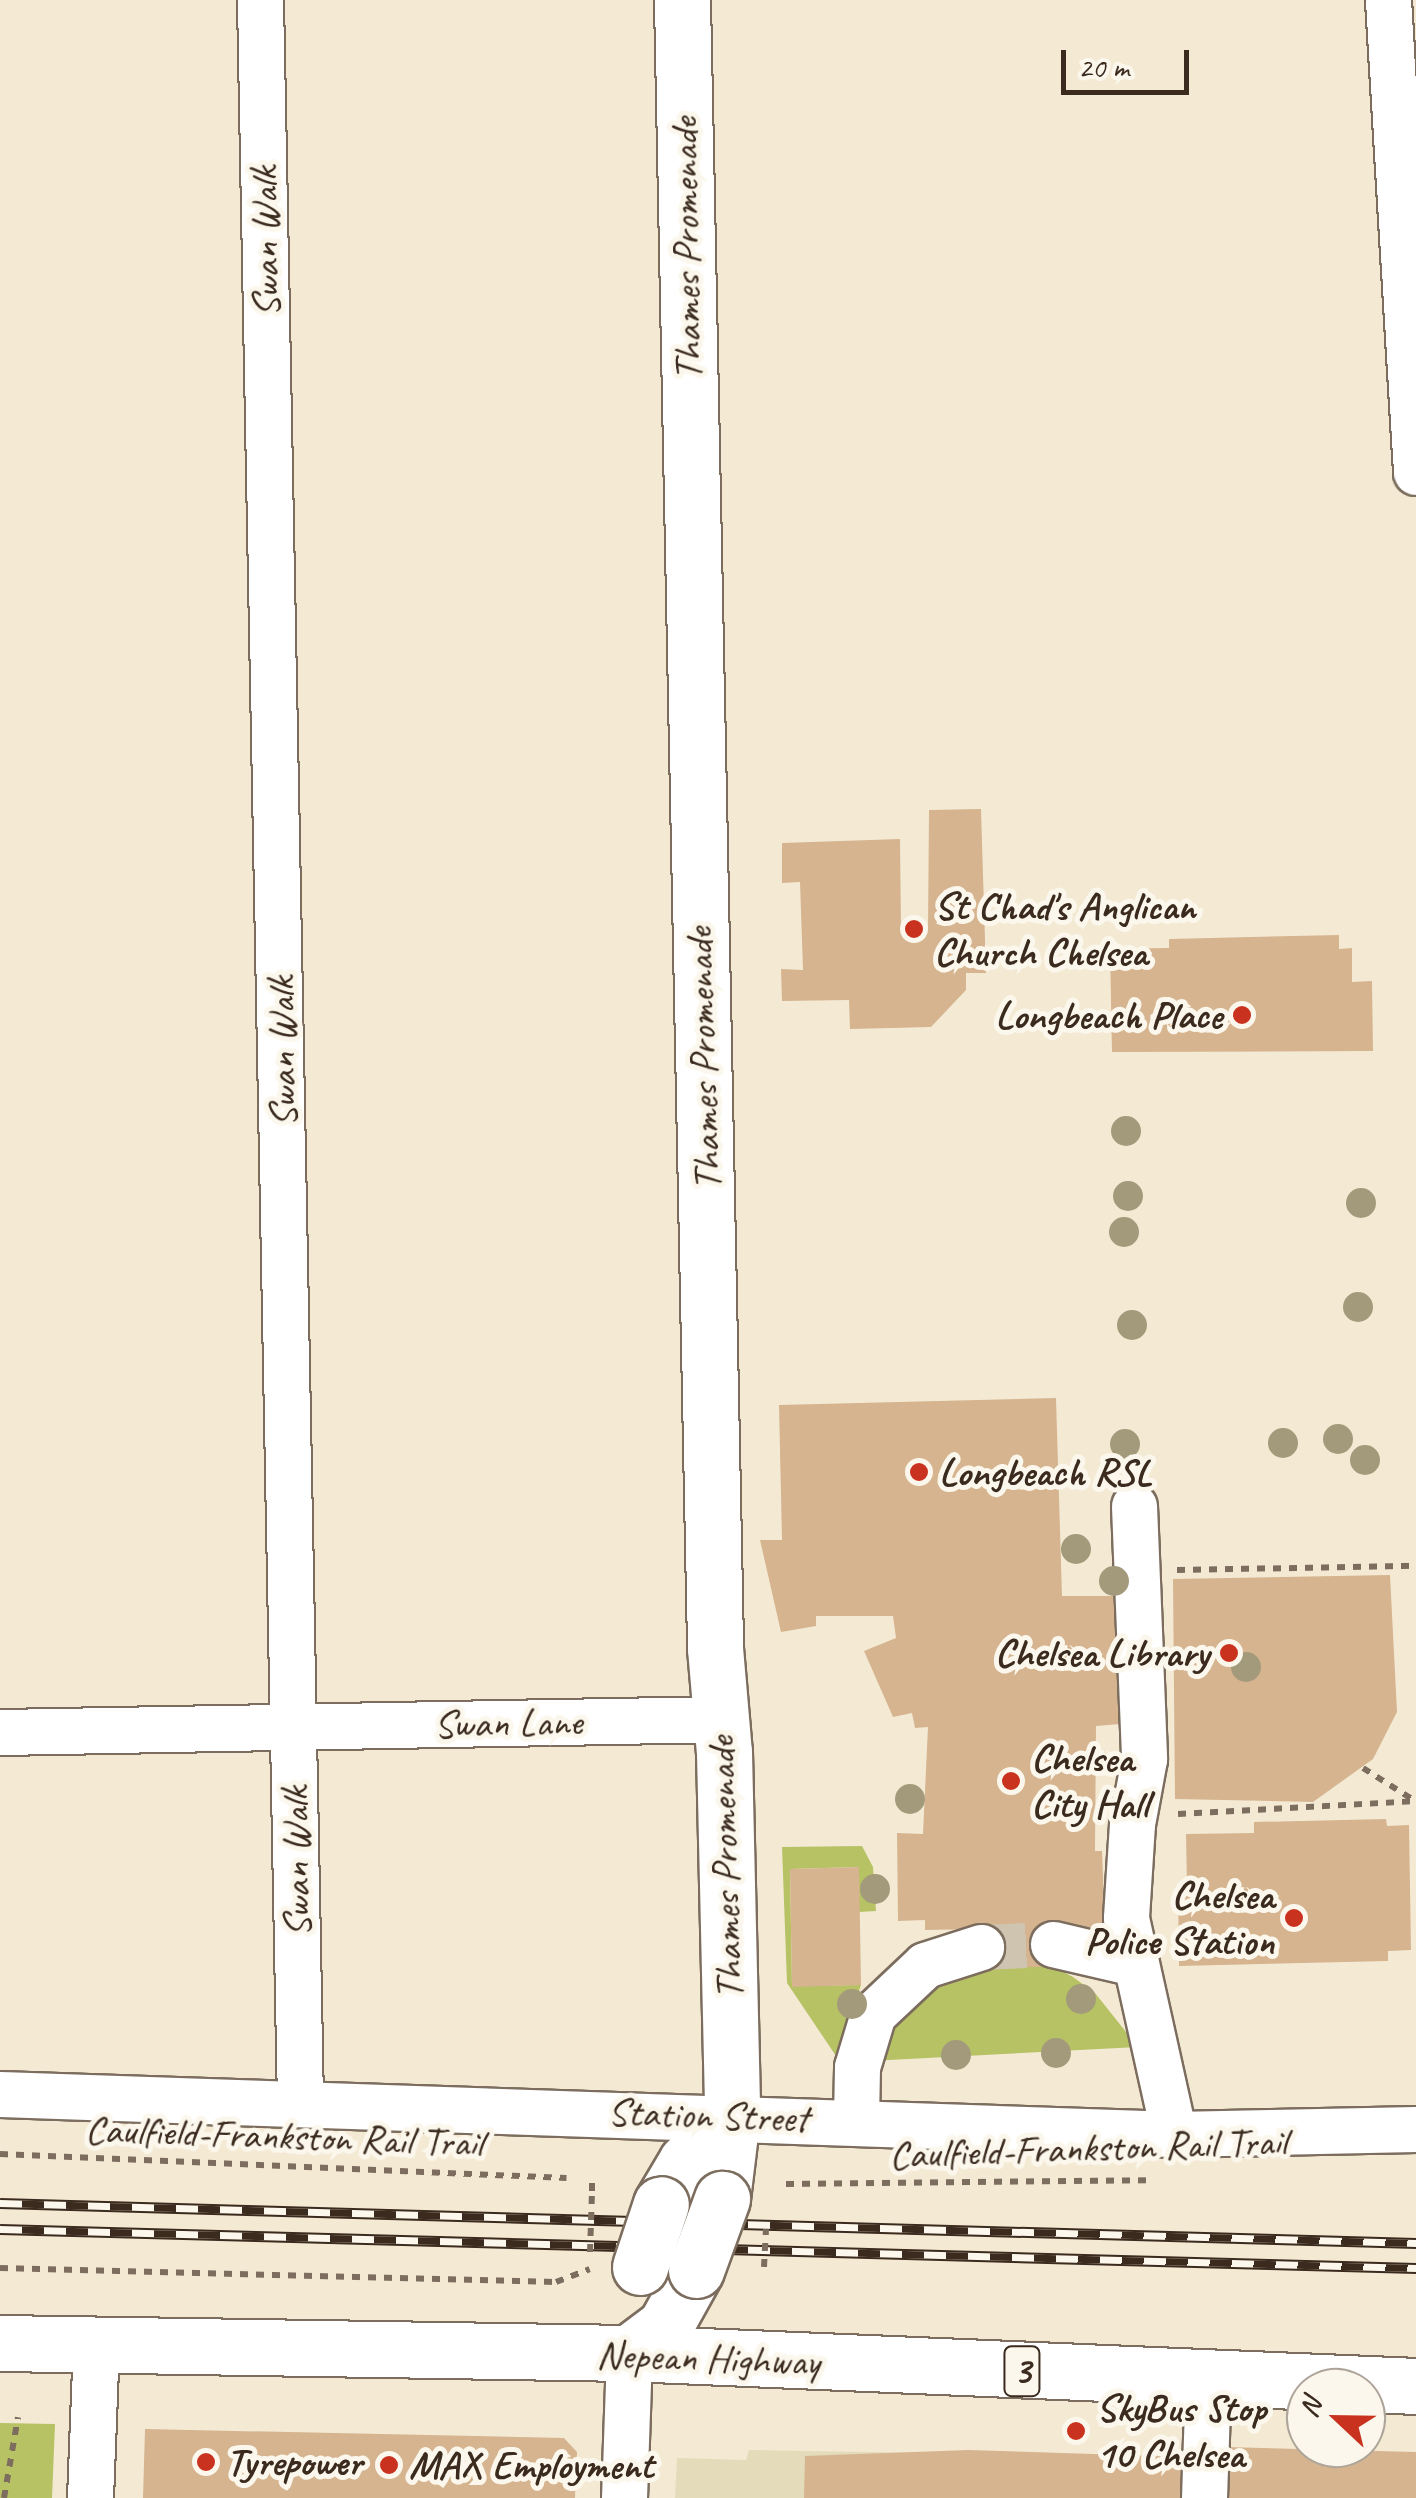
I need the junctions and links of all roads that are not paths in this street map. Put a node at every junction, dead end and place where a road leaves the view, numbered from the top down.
1 (260, 0) edge
2 (682, 0) edge
3 (1388, 0) edge
4 (1416, 472) edge
5 (1134, 1506) dead end
6 (721, 1719) junction
7 (294, 1726) junction
8 (0, 1732) edge
9 (1054, 1944) tunnel mouth
10 (981, 1947) tunnel mouth
11 (1134, 1962) junction
12 (0, 2094) edge
13 (300, 2104) junction
14 (732, 2117) junction
15 (856, 2120) junction
16 (1416, 2129) edge
17 (1174, 2134) junction
18 (0, 2343) edge
19 (96, 2344) junction
20 (629, 2353) junction
21 (1208, 2378) junction
22 (1416, 2386) edge
23 (90, 2498) edge
24 (624, 2498) edge
25 (1204, 2498) edge

1 - 7 street, Swan Walk
2 - 6 main road, Thames Promenade
3 - 4 street
5 - 11 street
6 - 7 street, Swan Lane
6 - 14 main road, Thames Promenade
7 - 8 street, Swan Lane
7 - 13 street, Swan Walk
9 - 11 street
10 - 15 street
11 - 17 street
12 - 13 street, Station Street
13 - 14 street, Station Street
14 - 15 street, Station Street
14 - 20 main road, Thames Promenade, bridge
14 - 20 main road, bridge
15 - 17 street, Station Street
16 - 17 street, Station Street
18 - 19 main road, Nepean Highway / 3
19 - 20 main road, Nepean Highway / 3
19 - 23 street
20 - 21 main road, Nepean Highway / 3
20 - 24 street
21 - 22 main road, Nepean Highway / 3
21 - 25 street

